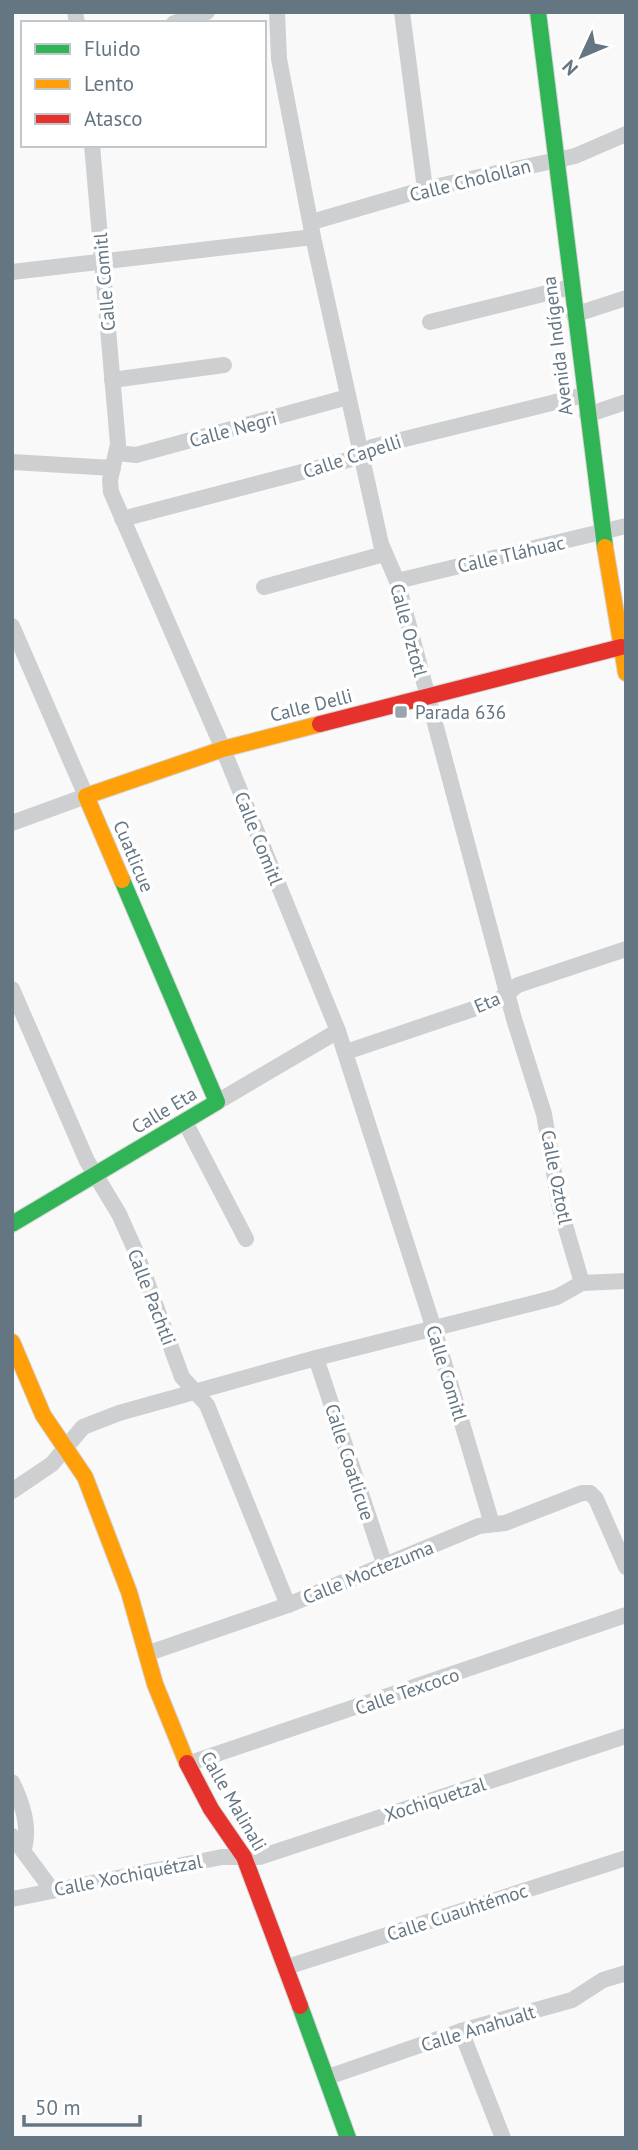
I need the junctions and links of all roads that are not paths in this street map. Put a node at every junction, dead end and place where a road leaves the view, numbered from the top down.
1 (207, 12) edge
2 (277, 12) edge
3 (402, 12) edge
4 (538, 12) edge
5 (180, 21) edge
6 (626, 134) edge
7 (92, 147) edge
8 (558, 159) junction
9 (425, 189) junction
10 (313, 230) junction
11 (103, 263) junction
12 (12, 271) edge
13 (570, 287) junction
14 (626, 298) edge
15 (573, 315) junction
16 (430, 322) dead end
17 (224, 365) dead end
18 (112, 380) junction
19 (584, 395) junction
20 (348, 397) junction
21 (626, 402) edge
22 (587, 415) junction
23 (361, 454) junction
24 (115, 460) junction
25 (12, 462) edge
26 (122, 519) junction
27 (626, 526) edge
28 (602, 532) junction
29 (384, 554) junction
30 (397, 582) junction
31 (264, 587) dead end
32 (12, 626) edge
33 (623, 646) edge
34 (626, 673) edge
35 (427, 698) junction
36 (223, 749) junction
37 (86, 796) junction
38 (12, 823) edge
39 (626, 949) edge
40 (12, 989) edge
41 (508, 993) junction
42 (338, 1031) junction
43 (346, 1052) junction
44 (216, 1102) junction
45 (186, 1122) junction
46 (96, 1175) junction
47 (12, 1224) edge
48 (246, 1239) dead end
49 (626, 1281) edge
50 (582, 1283) junction
51 (434, 1329) junction
52 (12, 1342) edge
53 (316, 1358) junction
54 (196, 1392) junction
55 (67, 1447) junction
56 (12, 1491) edge
57 (492, 1524) junction
58 (384, 1566) junction
59 (626, 1567) edge
60 (288, 1605) junction
61 (626, 1615) edge
62 (146, 1654) junction
63 (626, 1736) edge
64 (187, 1764) junction
65 (12, 1782) edge
66 (12, 1836) edge
67 (24, 1849) junction
68 (244, 1857) junction
69 (626, 1858) edge
70 (52, 1890) junction
71 (12, 1899) edge
72 (287, 1967) junction
73 (624, 1980) edge
74 (461, 2031) junction
75 (328, 2077) junction
76 (348, 2138) edge
77 (503, 2138) edge

1 - 5 street
2 - 10 street, Calle Oztotl
3 - 9 street
4 - 8 street, Avenida Indígena
6 - 8 street, Calle Cholollan
7 - 11 street, Calle Comitl
8 - 9 street, Calle Cholollan
8 - 13 street, Avenida Indígena
9 - 10 street, Calle Cholollan
10 - 11 street, Calle Cholollan
10 - 20 street, Calle Oztotl
11 - 12 street, Calle Cholollan
11 - 18 street, Calle Comitl
13 - 15 street, Avenida Indígena
13 - 16 street
14 - 15 street
15 - 19 street, Avenida Indígena
17 - 18 street
18 - 24 street, Calle Comitl
19 - 22 street, Avenida Indígena
19 - 23 street, Calle Capelli
20 - 23 street, Calle Oztotl
20 - 24 street, Calle Negri
21 - 22 street
22 - 28 street, Avenida Indígena
23 - 26 street, Calle Capelli
23 - 29 street, Calle Oztotl
24 - 25 street, Calle Negri
24 - 26 street, Calle Comitl
26 - 36 street, Calle Comitl
27 - 28 street, Calle Tláhuac
28 - 30 street, Calle Tláhuac
28 - 33 street, Avenida Indígena
29 - 30 street, Calle Oztotl
29 - 31 street
30 - 35 street, Calle Oztotl
32 - 37 street, Cuatlicue
33 - 34 street, Avenida Indígena
33 - 35 street, Calle Delli
35 - 36 street, Calle Delli
35 - 41 street, Calle Oztotl
36 - 37 street, Calle Delli
36 - 42 street, Calle Comitl
37 - 38 street, Calle Delli
37 - 44 street, Cuatlicue
39 - 41 street, Eta
40 - 46 street, Calle Pachtli
41 - 43 street, Eta
41 - 50 street, Calle Oztotl
42 - 43 street, Calle Comitl
42 - 44 street, Calle Eta
43 - 51 street, Calle Comitl
44 - 45 street, Calle Eta
45 - 46 street, Calle Eta
45 - 48 street
46 - 47 street, Calle Eta
46 - 54 street, Calle Pachtli
49 - 50 street
50 - 51 street
51 - 53 street
51 - 57 street, Calle Comitl
52 - 55 street, Calle Malinali
53 - 54 street
53 - 58 street, Calle Coatlicue
54 - 55 street
54 - 60 street, Calle Pachtli
55 - 56 street
55 - 62 street, Calle Malinali
57 - 58 street, Calle Moctezuma
57 - 59 street, Calle Moctezuma
58 - 60 street, Calle Moctezuma
60 - 62 street, Calle Moctezuma
61 - 64 street, Calle Texcoco
62 - 64 street, Calle Malinali
63 - 68 street, Xochiquetzal
64 - 68 street, Calle Malinali
65 - 67 street
66 - 67 street
67 - 70 street
68 - 70 street, Calle Xochiquétzal
68 - 72 street, Calle Malinali
69 - 72 street, Calle Cuauhtémoc
70 - 71 street, Calle Xochiquétzal
72 - 75 street, Calle Malinali
73 - 74 street, Calle Anahualt
74 - 75 street, Calle Anahualt
74 - 77 street
75 - 76 street, Calle Malinali

